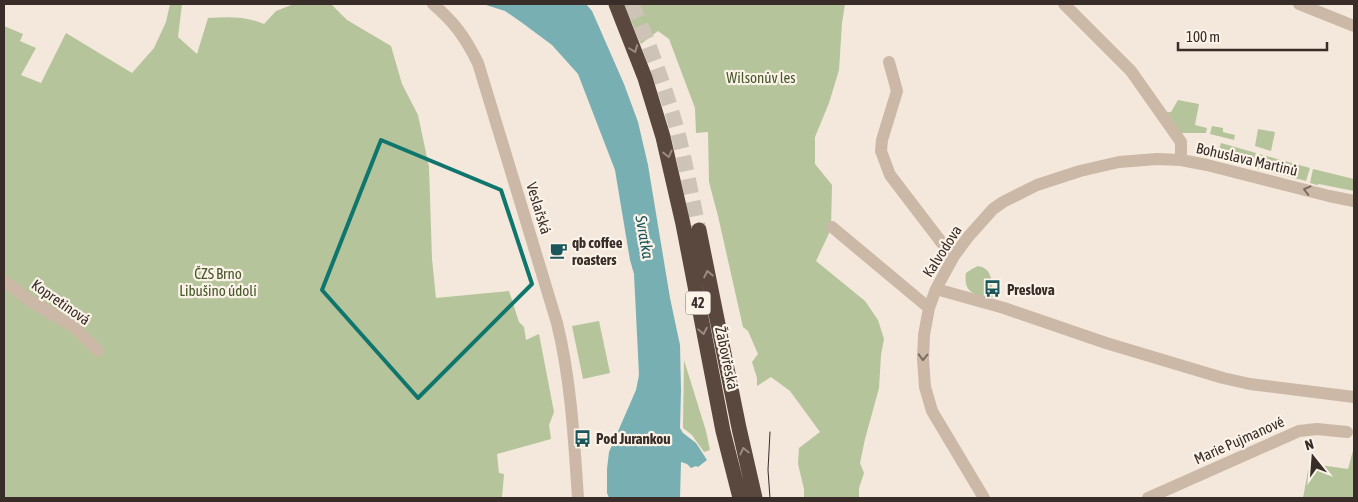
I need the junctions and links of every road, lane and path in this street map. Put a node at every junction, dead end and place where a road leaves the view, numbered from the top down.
1 (433, 4) edge
2 (616, 4) edge
3 (1064, 4) edge
4 (1299, 4) edge
5 (1354, 26) edge
6 (889, 62) dead end
7 (1181, 160) junction
8 (1354, 201) edge
9 (832, 227) dead end
10 (699, 230) tunnel mouth
11 (954, 256) junction
12 (4, 281) edge
13 (936, 289) junction
14 (929, 308) junction
15 (98, 351) dead end
16 (1354, 397) edge
17 (1347, 432) dead end
18 (578, 498) edge
19 (740, 498) edge
20 (755, 498) edge
21 (984, 498) edge
22 (1148, 498) edge

1 - 18 street, Veslařská
2 -> 19 highway, Žabovřeská / 42
3 - 7 street, Bohuslava Martinů
4 - 5 street
6 - 11 street
8 -> 7 street, Bohuslava Martinů
7 - 11 street, Kalvodova
9 - 14 street
20 -> 10 highway, Žabovřeská / 42
11 - 13 street, Kalvodova
12 - 15 street, Kopretinová
13 - 14 street, Kalvodova
13 - 16 street
14 -> 21 street, Kalvodova
17 - 22 street, Marie Pujmanové

